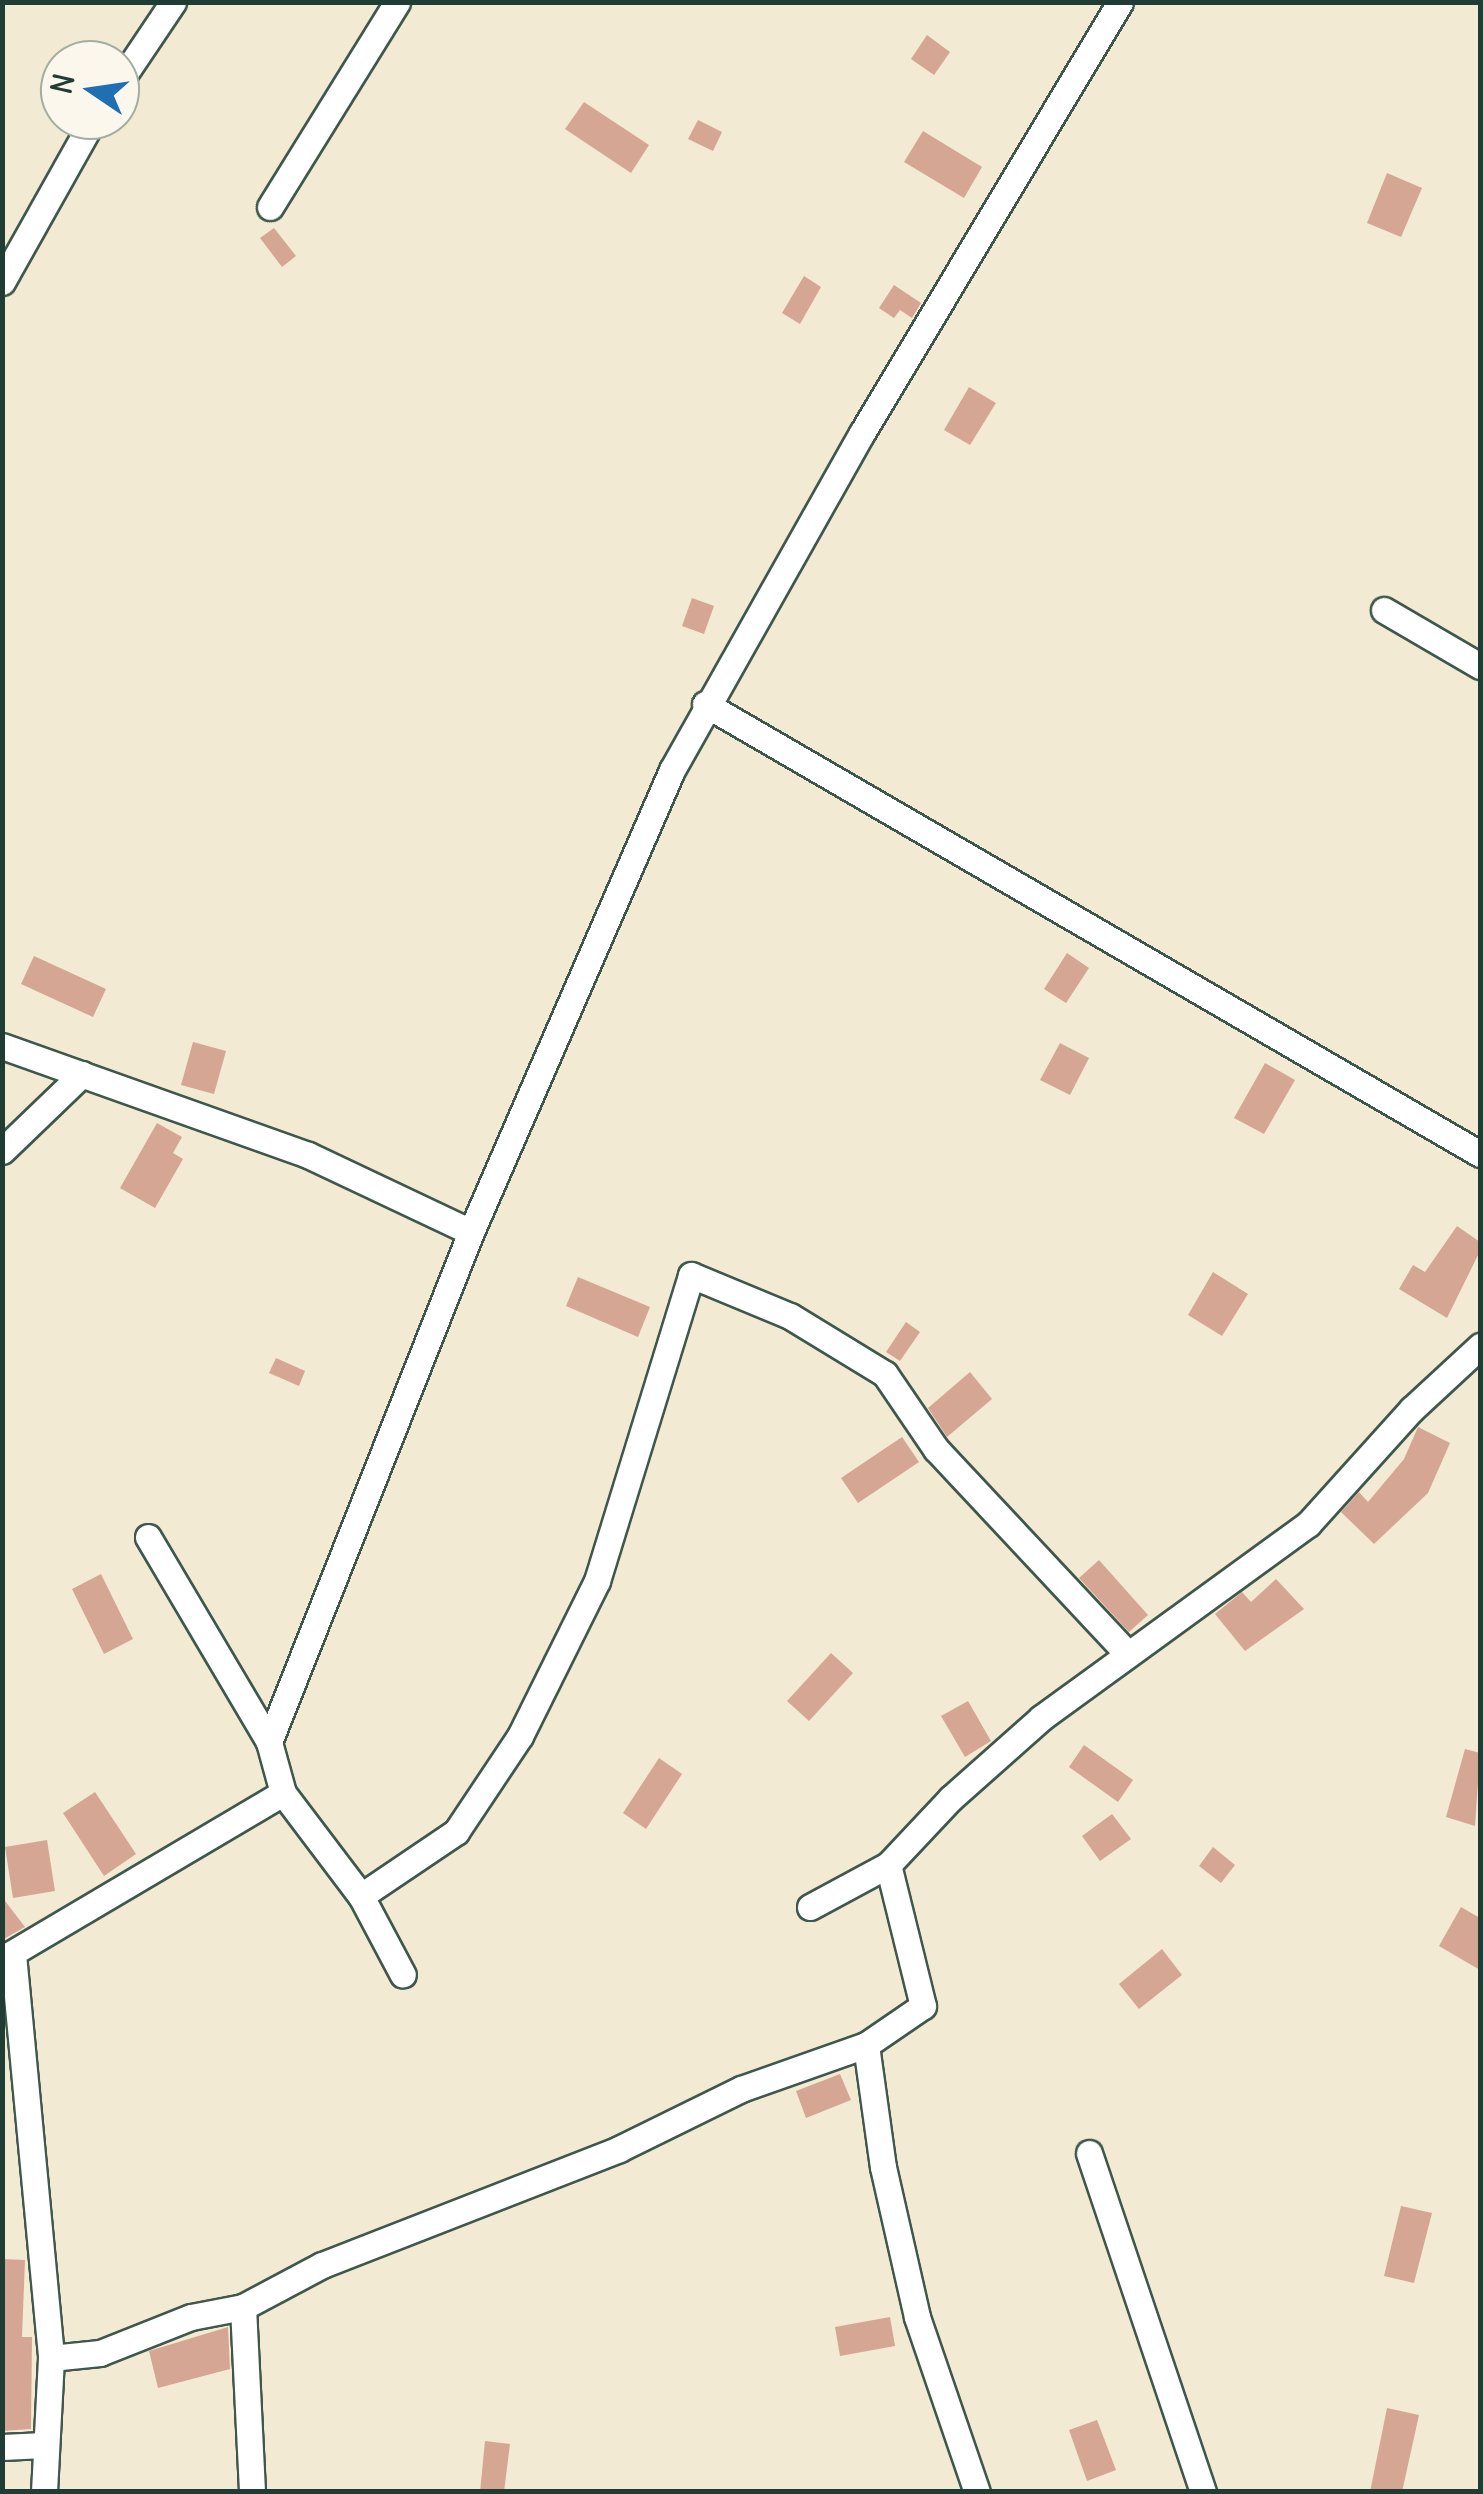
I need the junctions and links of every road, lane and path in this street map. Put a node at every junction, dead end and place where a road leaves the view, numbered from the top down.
1 (173, 2) edge
2 (397, 2) edge
3 (1120, 2) edge
4 (140, 51) edge
5 (83, 140) edge
6 (270, 207) dead end
7 (2, 282) edge
8 (1384, 610) dead end
9 (1480, 666) edge
10 (706, 704) junction
11 (2, 1046) edge
12 (82, 1074) junction
13 (2, 1151) edge
14 (1480, 1154) edge
15 (472, 1232) junction
16 (1480, 1346) edge
17 (148, 1537) dead end
18 (1126, 1652) junction
19 (269, 1742) junction
20 (284, 1793) junction
21 (888, 1865) junction
22 (362, 1896) junction
23 (810, 1908) dead end
24 (8, 1957) edge
25 (404, 1975) dead end
26 (866, 2045) junction
27 (1089, 2153) dead end
28 (244, 2307) junction
29 (51, 2358) junction
30 (44, 2445) junction
31 (2, 2447) edge
32 (44, 2492) edge
33 (252, 2492) edge
34 (977, 2492) edge
35 (1202, 2492) edge

1 - 4 street
2 - 6 street
3 - 10 street
5 - 7 street
8 - 9 street
10 - 14 street
10 - 15 street
11 - 12 street
12 - 13 street
12 - 15 street
15 - 19 street
16 - 18 street
17 - 19 street
18 - 21 street
18 - 22 street
19 - 20 street
20 - 22 street
20 - 24 street
21 - 23 street
21 - 26 street
22 - 25 street
24 - 29 street
26 - 28 street
26 - 34 street
27 - 35 street
28 - 29 street
28 - 33 street
29 - 30 street
30 - 31 street
30 - 32 street

